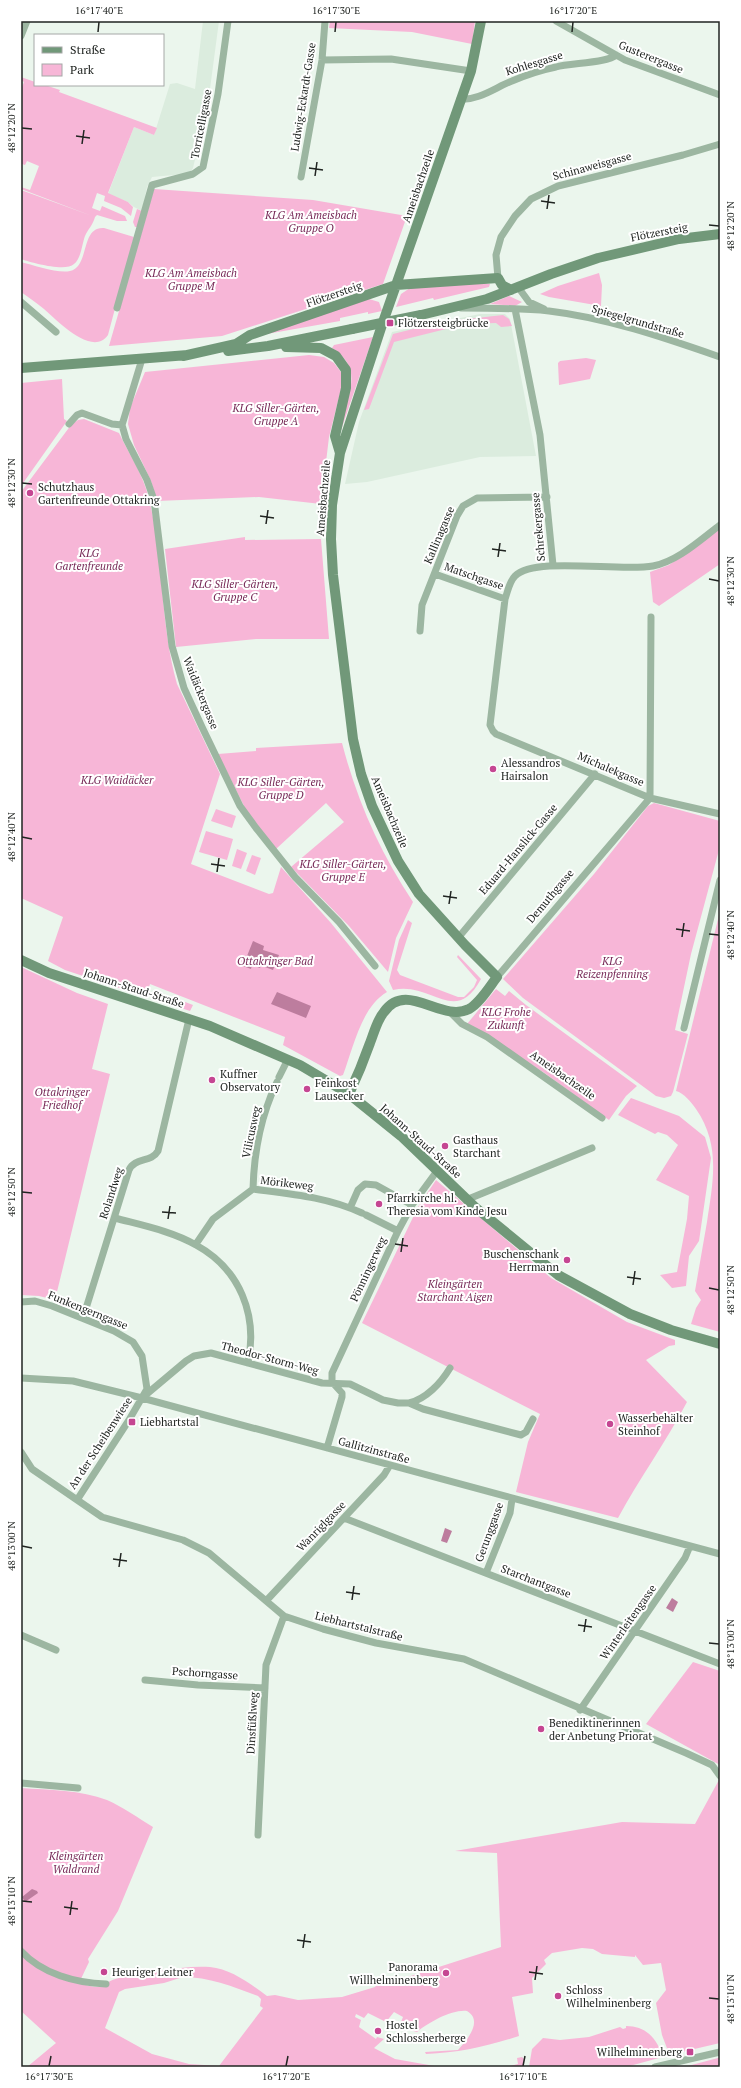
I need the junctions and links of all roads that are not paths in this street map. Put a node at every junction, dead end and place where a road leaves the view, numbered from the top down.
1 (27, 21) edge
2 (228, 21) edge
3 (324, 21) edge
4 (481, 21) edge
5 (556, 21) edge
6 (21, 36) edge
7 (616, 56) junction
8 (322, 60) junction
9 (471, 71) junction
10 (720, 95) edge
11 (460, 99) junction
12 (720, 144) edge
13 (301, 177) dead end
14 (720, 234) edge
15 (498, 278) junction
16 (396, 285) junction
17 (515, 289) junction
18 (21, 302) edge
19 (118, 308) dead end
20 (455, 308) junction
21 (515, 309) junction
22 (548, 311) junction
23 (56, 332) dead end
24 (268, 346) junction
25 (183, 356) junction
26 (720, 357) edge
27 (142, 359) junction
28 (21, 368) edge
29 (69, 424) dead end
30 (122, 425) junction
31 (340, 453) junction
32 (547, 497) junction
33 (720, 525) edge
34 (554, 565) junction
35 (435, 574) junction
36 (506, 598) junction
37 (651, 617) dead end
38 (420, 631) dead end
39 (496, 734) joint
40 (595, 774) junction
41 (650, 798) junction
42 (720, 814) edge
43 (720, 880) edge
44 (458, 938) junction
45 (21, 960) edge
46 (375, 966) dead end
47 (497, 977) junction
48 (450, 1012) junction
49 (189, 1019) junction
50 (684, 1028) dead end
51 (288, 1059) junction
52 (350, 1094) junction
53 (602, 1118) dead end
54 (592, 1148) dead end
55 (437, 1171) junction
56 (253, 1189) junction
57 (466, 1200) junction
58 (412, 1205) junction
59 (350, 1208) junction
60 (114, 1218) junction
61 (398, 1231) junction
62 (196, 1244) junction
63 (21, 1302) edge
64 (83, 1318) junction
65 (720, 1344) edge
66 (248, 1363) junction
67 (450, 1368) dead end
68 (21, 1378) edge
69 (332, 1382) junction
70 (142, 1398) junction
71 (409, 1402) junction
72 (533, 1419) dead end
73 (327, 1448) junction
74 (21, 1452) edge
75 (390, 1465) junction
76 (512, 1499) junction
77 (77, 1500) junction
78 (344, 1518) junction
79 (690, 1546) junction
80 (720, 1554) edge
81 (486, 1573) junction
82 (266, 1601) junction
83 (284, 1616) junction
84 (636, 1631) junction
85 (21, 1635) edge
86 (56, 1650) dead end
87 (720, 1664) edge
88 (145, 1680) dead end
89 (265, 1688) junction
90 (580, 1710) junction
91 (720, 1776) edge
92 (21, 1783) edge
93 (78, 1788) dead end
94 (258, 1835) dead end
95 (21, 1950) edge
96 (106, 1984) dead end
97 (720, 2052) edge
98 (655, 2067) edge

1 - 6 street
2 - 19 street, Torricelligasse
3 - 8 street, Ludwig-Eckardt-Gasse
4 - 9 street, Ameisbachzeile
5 - 7 street, Gusterergasse
7 - 10 street, Gusterergasse
7 - 11 street, Kohlesgasse
8 - 9 street
8 - 13 street, Ludwig-Eckardt-Gasse
9 - 11 street, Ameisbachzeile
11 - 16 street, Ameisbachzeile
12 - 15 street, Schinaweisgasse
14 - 17 street, Flötzersteig
15 - 16 street, Flötzersteig
15 - 17 street
16 - 25 street, Flötzersteig
16 - 31 street, Ameisbachzeile
17 - 20 street, Flötzersteig
17 - 22 street, Spiegelgrundstraße
18 - 23 street
20 - 21 street, Spiegelgrundstraße
20 - 24 street, Flötzersteig, bridge
21 - 22 street, Spiegelgrundstraße
21 - 32 street, Schrekergasse
22 - 26 street, Spiegelgrundstraße
24 - 25 street, Flötzersteig
24 - 31 street
25 - 27 street, Flötzersteig
27 - 28 street, Flötzersteig
27 - 30 street
29 - 30 street
30 - 46 street, Waidäckergasse
31 - 44 street, Ameisbachzeile
32 - 34 street, Schrekergasse
32 - 35 street, Kallinagasse
33 - 34 street
34 - 36 street, Schrekergasse
35 - 36 street, Matschgasse
35 - 38 street, Kallinagasse
36 - 39 street, Schrekergasse
37 - 41 street
39 - 40 street, Michalekgasse
40 - 41 street, Michalekgasse
40 - 44 street, Eduard-Hanslick-Gasse
41 - 42 street, Michalekgasse
41 - 47 street, Demuthgasse
43 - 50 street
44 - 47 street, Ameisbachzeile
45 - 49 street, Johann-Staud-Straße
47 - 48 street, Demuthgasse
48 - 52 street
48 - 53 street, Ameisbachzeile
49 - 51 street, Johann-Staud-Straße
49 - 60 street, Rolandweg
51 - 52 street, Johann-Staud-Straße
51 - 56 street, Vilicusweg
52 - 55 street, Johann-Staud-Straße
54 - 57 street
55 - 57 street, Johann-Staud-Straße
55 - 58 street, Pönningerweg
56 - 59 street, Mörikeweg
56 - 62 street, Mörikeweg
57 - 65 street, Johann-Staud-Straße
58 - 59 street
58 - 61 street, Pönningerweg
59 - 61 street, Mörikeweg
60 - 62 street
60 - 64 street, Rolandweg
61 - 69 street, Pönningerweg
62 - 66 street
63 - 64 street, Funkengerngasse
64 - 70 street, Funkengerngasse
66 - 69 street, Theodor-Storm-Weg
66 - 70 street, Theodor-Storm-Weg
67 - 71 street
68 - 70 street, Gallitzinstraße
69 - 71 street, Theodor-Storm-Weg
69 - 73 street
70 - 73 street, Gallitzinstraße
70 - 77 street, An der Scheibenwiese
71 - 72 street, Theodor-Storm-Weg
73 - 75 street, Gallitzinstraße
74 - 77 street, Liebhartstalstraße
75 - 76 street, Gallitzinstraße
75 - 78 street, Wanriglgasse
76 - 79 street, Gallitzinstraße
76 - 81 street, Gerunggasse
77 - 82 street, Liebhartstalstraße
78 - 81 street, Starchantgasse
78 - 82 street, Wanriglgasse
79 - 80 street, Gallitzinstraße
79 - 84 street, Winterleitengasse
81 - 84 street, Starchantgasse
82 - 83 street, Liebhartstalstraße
83 - 89 street, Dinsfüßlweg
83 - 90 street, Liebhartstalstraße
84 - 87 street, Starchantgasse
84 - 90 street, Winterleitengasse
85 - 86 street
88 - 89 street, Pschorngasse
89 - 94 street, Dinsfüßlweg
90 - 91 street, Liebhartstalstraße
92 - 93 street
95 - 96 street
97 - 98 street

